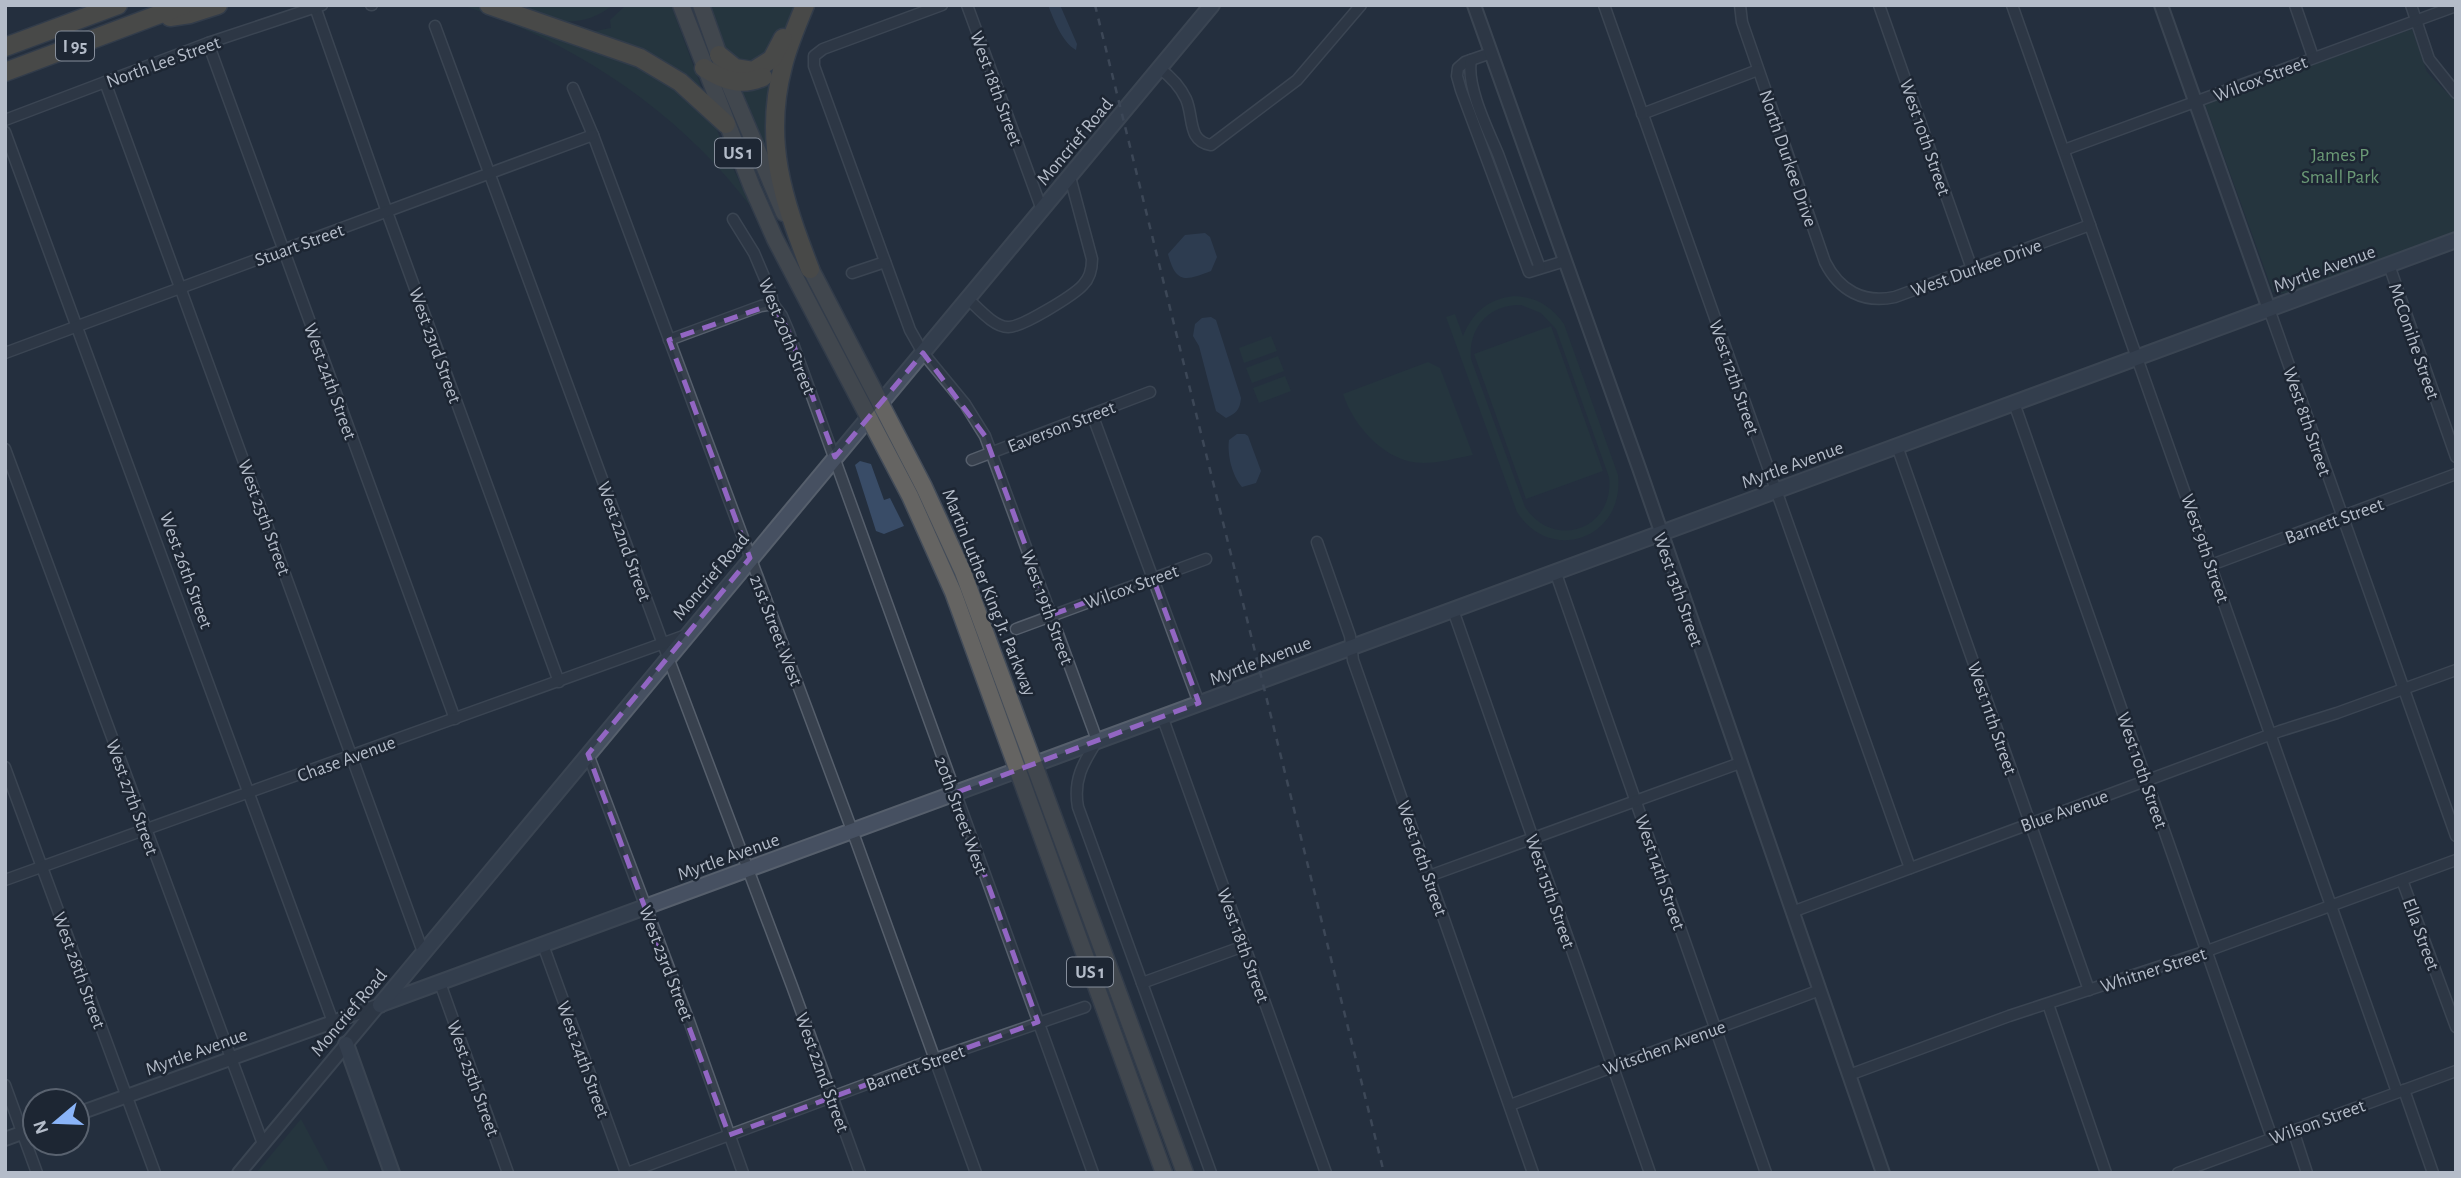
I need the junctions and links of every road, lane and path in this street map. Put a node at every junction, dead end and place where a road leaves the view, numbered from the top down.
1 (118, 5) edge
2 (184, 5) edge
3 (218, 5) edge
4 (489, 5) edge
5 (681, 5) edge
6 (701, 5) edge
7 (796, 5) edge
8 (805, 5) edge
9 (942, 5) edge
10 (967, 5) edge
11 (1212, 5) edge
12 (1361, 5) edge
13 (1474, 5) edge
14 (1604, 5) edge
15 (1740, 5) edge
16 (1879, 5) edge
17 (2012, 5) edge
18 (2161, 5) edge
19 (2295, 5) edge
20 (2410, 5) edge
21 (318, 6) edge
22 (2456, 6) edge
23 (912, 10) edge
24 (142, 21) junction
25 (2416, 21) junction
26 (435, 26) dead end
27 (208, 43) junction
28 (5, 47) edge
29 (1491, 53) junction
30 (719, 55) junction
31 (2313, 57) junction
32 (783, 65) junction
33 (704, 68) junction
34 (1159, 68) junction
35 (1758, 71) junction
36 (5, 72) edge
37 (728, 81) junction
38 (105, 82) junction
39 (573, 88) dead end
40 (2456, 93) edge
41 (2196, 103) junction
42 (1642, 114) junction
43 (5, 120) edge
44 (726, 124) junction
45 (5, 132) edge
46 (593, 135) junction
47 (2064, 150) junction
48 (489, 174) junction
49 (1070, 177) junction
50 (1042, 211) junction
51 (387, 212) junction
52 (733, 219) dead end
53 (2090, 225) junction
54 (2456, 240) edge
55 (283, 250) junction
56 (1565, 261) junction
57 (885, 262) junction
58 (2389, 265) junction
59 (810, 268) junction
60 (1972, 269) junction
61 (852, 273) dead end
62 (181, 288) junction
63 (1861, 297) joint
64 (968, 299) junction
65 (773, 304) junction
66 (2269, 309) junction
67 (77, 326) junction
68 (669, 340) junction
69 (5, 353) edge
70 (923, 353) junction
71 (2136, 358) junction
72 (1150, 392) dead end
73 (2014, 403) junction
74 (881, 404) junction
75 (1092, 414) junction
76 (869, 418) junction
77 (1897, 446) junction
78 (5, 449) edge
79 (992, 452) junction
80 (835, 457) junction
81 (2456, 457) edge
82 (972, 460) dead end
83 (2456, 474) edge
84 (1776, 490) junction
85 (2342, 516) junction
86 (1660, 533) junction
87 (1317, 542) dead end
88 (750, 558) junction
89 (1206, 559) dead end
90 (2211, 565) junction
91 (1555, 571) junction
92 (1153, 578) junction
93 (1452, 610) junction
94 (1052, 615) junction
95 (1016, 629) dead end
96 (1352, 646) junction
97 (666, 651) junction
98 (2456, 670) edge
99 (559, 682) junction
100 (2403, 690) junction
101 (1199, 703) junction
102 (1163, 716) junction
103 (455, 719) junction
104 (2271, 735) junction
105 (1097, 741) junction
106 (588, 754) junction
107 (353, 756) junction
108 (1740, 763) junction
109 (1035, 764) junction
110 (5, 767) edge
111 (1018, 770) junction
112 (2147, 780) junction
113 (249, 793) junction
114 (955, 793) junction
115 (1635, 800) junction
116 (2030, 823) junction
117 (145, 830) junction
118 (852, 831) junction
119 (2456, 836) edge
120 (1533, 838) junction
121 (2456, 860) edge
122 (42, 867) junction
123 (1910, 868) junction
124 (748, 869) junction
125 (1429, 876) junction
126 (5, 880) edge
127 (2402, 880) junction
128 (2331, 905) junction
129 (646, 907) junction
130 (1792, 912) junction
131 (543, 945) junction
132 (1244, 946) junction
133 (2207, 951) junction
134 (423, 952) junction
135 (439, 983) junction
136 (1142, 983) junction
137 (1820, 990) junction
138 (2088, 990) junction
139 (2048, 1004) junction
140 (380, 1005) junction
141 (1085, 1007) dead end
142 (333, 1022) junction
143 (1038, 1022) junction
144 (2456, 1027) edge
145 (1716, 1028) junction
146 (346, 1044) junction
147 (230, 1059) junction
148 (935, 1059) junction
149 (1612, 1066) junction
150 (2456, 1071) edge
151 (1849, 1076) junction
152 (5, 1086) edge
153 (2401, 1091) junction
154 (127, 1096) junction
155 (832, 1097) junction
156 (1510, 1105) junction
157 (91, 1109) edge
158 (21, 1115) edge
159 (2293, 1130) junction
160 (729, 1135) junction
161 (2272, 1138) junction
162 (263, 1144) junction
163 (2180, 1172) edge
164 (155, 1173) edge
165 (239, 1173) edge
166 (392, 1173) edge
167 (508, 1173) edge
168 (626, 1173) edge
169 (743, 1173) edge
170 (860, 1173) edge
171 (976, 1173) edge
172 (1093, 1173) edge
173 (1164, 1173) edge
174 (1185, 1173) edge
175 (1211, 1173) edge
176 (1326, 1173) edge
177 (1533, 1173) edge
178 (1650, 1173) edge
179 (1766, 1173) edge
180 (1883, 1173) edge
181 (2106, 1173) edge
182 (2307, 1173) edge
183 (2433, 1173) edge

1 - 28 highway, I 95
2 - 24 highway, I 95
3 - 24 highway
4 - 44 highway
5 - 33 highway, Martin Luther King Jr. Parkway / US 1
6 - 30 highway, Martin Luther King Jr. Parkway / US 1
7 - 30 highway
8 - 32 highway
9 - 23 street
10 - 50 street, West 18th Street
11 - 34 main road, Moncrief Road
12 - 34 street
13 - 29 street, West 13th Street
14 - 42 street, West 12th Street
15 - 35 street, North Durkee Drive
16 - 60 street, West 10th Street
17 - 47 street, West 9th Street
18 - 41 street, West 8th Street
19 - 31 street
20 - 25 street
21 - 27 street, North Lee Street
21 - 51 street, West 23rd Street
22 - 25 street, Wilcox Street
23 - 57 street, West 19th Street
24 - 36 highway, I 95
25 - 31 street, Wilcox Street
25 - 40 street
26 - 48 street, West 22nd Street
27 - 38 street, North Lee Street
27 - 55 street, West 24th Street
29 - 56 street, West 13th Street
29 - 56 street
30 - 37 highway, Martin Luther King Jr. Parkway / US 1
31 - 41 street, Wilcox Street
32 - 37 highway
32 - 59 highway
33 - 37 highway
33 - 44 highway, Martin Luther King Jr. Parkway / US 1
34 - 49 main road, Moncrief Road
35 - 42 street
35 - 63 street, North Durkee Drive
37 - 59 highway, Martin Luther King Jr. Parkway / US 1
38 - 43 street, North Lee Street
38 - 62 street, West 25th Street
39 - 46 street, 21st Street West
41 - 47 street, Wilcox Street
41 - 66 street, West 8th Street
42 - 84 street, West 12th Street
44 - 76 highway, Martin Luther King Jr. Parkway / US 1
45 - 67 street, West 26th Street
46 - 48 street, Stuart Street
46 - 68 street, 21st Street West
47 - 53 street, West 9th Street
48 - 51 street, Stuart Street
48 - 97 street, West 22nd Street
49 - 50 main road, Moncrief Road
49 - 64 street
50 - 64 main road, Moncrief Road
51 - 55 street, Stuart Street
51 - 99 street, West 23rd Street
52 - 65 street, West 20th Street
53 - 60 street, West Durkee Drive
53 - 71 street, West 9th Street
54 - 58 main road, Myrtle Avenue
55 - 62 street, Stuart Street
55 - 103 street, West 24th Street
56 - 86 street, West 13th Street
57 - 61 street
57 - 70 street, West 19th Street
58 - 66 main road, Myrtle Avenue
58 - 81 street, McConihe Street
59 - 74 highway, Martin Luther King Jr. Parkway / US 1
60 - 63 street, West Durkee Drive
62 - 67 street, Stuart Street
62 - 107 street, West 25th Street
64 - 70 main road, Moncrief Road
65 - 68 street
65 - 80 street, West 20th Street
66 - 71 main road, Myrtle Avenue
66 - 85 street, West 8th Street
67 - 69 street, Stuart Street
67 - 113 street, West 26th Street
68 - 88 street, 21st Street West
70 - 74 main road, Moncrief Road
70 - 79 street, West 19th Street
71 - 73 main road, Myrtle Avenue
71 - 90 street, West 9th Street
72 - 75 street, Eaverson Street
73 - 77 main road, Myrtle Avenue
73 - 112 street, West 10th Street
74 - 76 main road, Moncrief Road
74 - 109 highway, Martin Luther King Jr. Parkway / US 1
75 - 79 street, Eaverson Street
75 - 92 street
76 - 80 main road, Moncrief Road
76 - 111 highway, Martin Luther King Jr. Parkway / US 1
77 - 84 main road, Myrtle Avenue
77 - 116 street, West 11th Street
78 - 117 street, West 27th Street
79 - 82 street, Eaverson Street
79 - 94 street, West 19th Street
80 - 88 main road, Moncrief Road
80 - 114 street, 20th Street West
83 - 85 street, Barnett Street
84 - 86 main road, Myrtle Avenue
84 - 123 street, West 12th Street
85 - 90 street, Barnett Street
85 - 100 street, West 8th Street
86 - 91 main road, Myrtle Avenue
86 - 108 street, West 13th Street
87 - 96 street, West 16th Street
88 - 97 main road, Moncrief Road
88 - 118 street, 21st Street West
89 - 92 street, Wilcox Street
90 - 104 street, West 9th Street
91 - 93 main road, Myrtle Avenue
91 - 115 street, West 14th Street
92 - 94 street, Wilcox Street
92 - 101 street
93 - 96 main road, Myrtle Avenue
93 - 120 street, West 15th Street
94 - 95 street, Wilcox Street
94 - 105 street, West 19th Street
96 - 101 main road, Myrtle Avenue
96 - 125 street, West 16th Street
97 - 99 street, Chase Avenue
97 - 106 main road, Moncrief Road
97 - 124 street, West 22nd Street
98 - 100 street, Blue Avenue
99 - 103 street, Chase Avenue
100 - 104 street, Blue Avenue
100 - 119 street, West 8th Street
101 - 102 main road, Myrtle Avenue
102 - 105 main road, Myrtle Avenue
102 - 132 street, West 18th Street
103 - 107 street, Chase Avenue
104 - 112 street, Blue Avenue
104 - 128 street, West 9th Street
105 - 109 main road, Myrtle Avenue
105 - 136 street
106 - 129 street, West 23rd Street
106 - 134 main road, Moncrief Road
107 - 113 street, Chase Avenue
107 - 134 street, West 25th Street
108 - 115 street
108 - 130 street, West 13th Street
109 - 111 street, Myrtle Avenue
109 - 174 highway, Martin Luther King Jr. Parkway / US 1
110 - 122 street, West 28th Street
111 - 114 main road, Myrtle Avenue
111 - 173 highway, Martin Luther King Jr. Parkway / US 1
112 - 116 street, Blue Avenue
112 - 133 street, West 10th Street
113 - 117 street, Chase Avenue
113 - 142 street, West 26th Street
114 - 118 main road, Myrtle Avenue
114 - 143 street, 20th Street West
115 - 120 street
115 - 145 street, West 14th Street
116 - 123 street, Blue Avenue
116 - 138 street, West 11th Street
117 - 122 street, Chase Avenue
117 - 147 street, West 27th Street
118 - 124 main road, Myrtle Avenue
118 - 148 street, 21st Street West
120 - 125 street
120 - 149 street, West 15th Street
121 - 127 street, Whitner Street
122 - 126 street, Chase Avenue
122 - 154 street, West 28th Street
123 - 130 street, Blue Avenue
124 - 129 main road, Myrtle Avenue
124 - 155 street, West 22nd Street
125 - 156 street, West 16th Street
127 - 128 street, Whitner Street
127 - 144 street, Ella Street
128 - 133 street, Whitner Street
128 - 153 street, West 9th Street
129 - 131 main road, Myrtle Avenue
129 - 160 street, West 23rd Street
130 - 137 street, West 13th Street
131 - 135 main road, Myrtle Avenue
131 - 168 street, West 24th Street
132 - 136 street
132 - 176 street, West 18th Street
133 - 138 street, Whitner Street
133 - 161 street, West 10th Street
134 - 140 main road, Moncrief Road
135 - 140 main road, Myrtle Avenue
135 - 167 street, West 25th Street
136 - 175 street
137 - 145 street, Witschen Avenue
137 - 151 street, West 13th Street
138 - 139 street, Whitner Street
139 - 151 street, Whitner Street
139 - 181 street
140 - 142 street, Myrtle Avenue
140 - 146 street, Moncrief Road
141 - 143 street, Barnett Street
142 - 147 street, Myrtle Avenue
143 - 148 street, Barnett Street
143 - 172 street, 20th Street West
145 - 149 street, Witschen Avenue
145 - 179 street, West 14th Street
146 - 162 street, Moncrief Road
146 - 166 main road
147 - 154 street, Myrtle Avenue
147 - 162 street, West 27th Street
148 - 155 street, Barnett Street
148 - 171 street, 21st Street West
149 - 156 street, Witschen Avenue
149 - 178 street, West 15th Street
150 - 153 street, Wilson Street
151 - 180 street, West 13th Street
152 - 158 street
153 - 159 street, Wilson Street
153 - 183 street, West 9th Street
154 - 157 street, Myrtle Avenue
154 - 164 street, West 28th Street
155 - 160 street, Barnett Street
155 - 170 street, West 22nd Street
156 - 177 street, West 16th Street
159 - 161 street, Wilson Street
159 - 182 street
160 - 168 street, Barnett Street
160 - 169 street, West 23rd Street
161 - 163 street, Wilson Street
162 - 165 street, Moncrief Road

